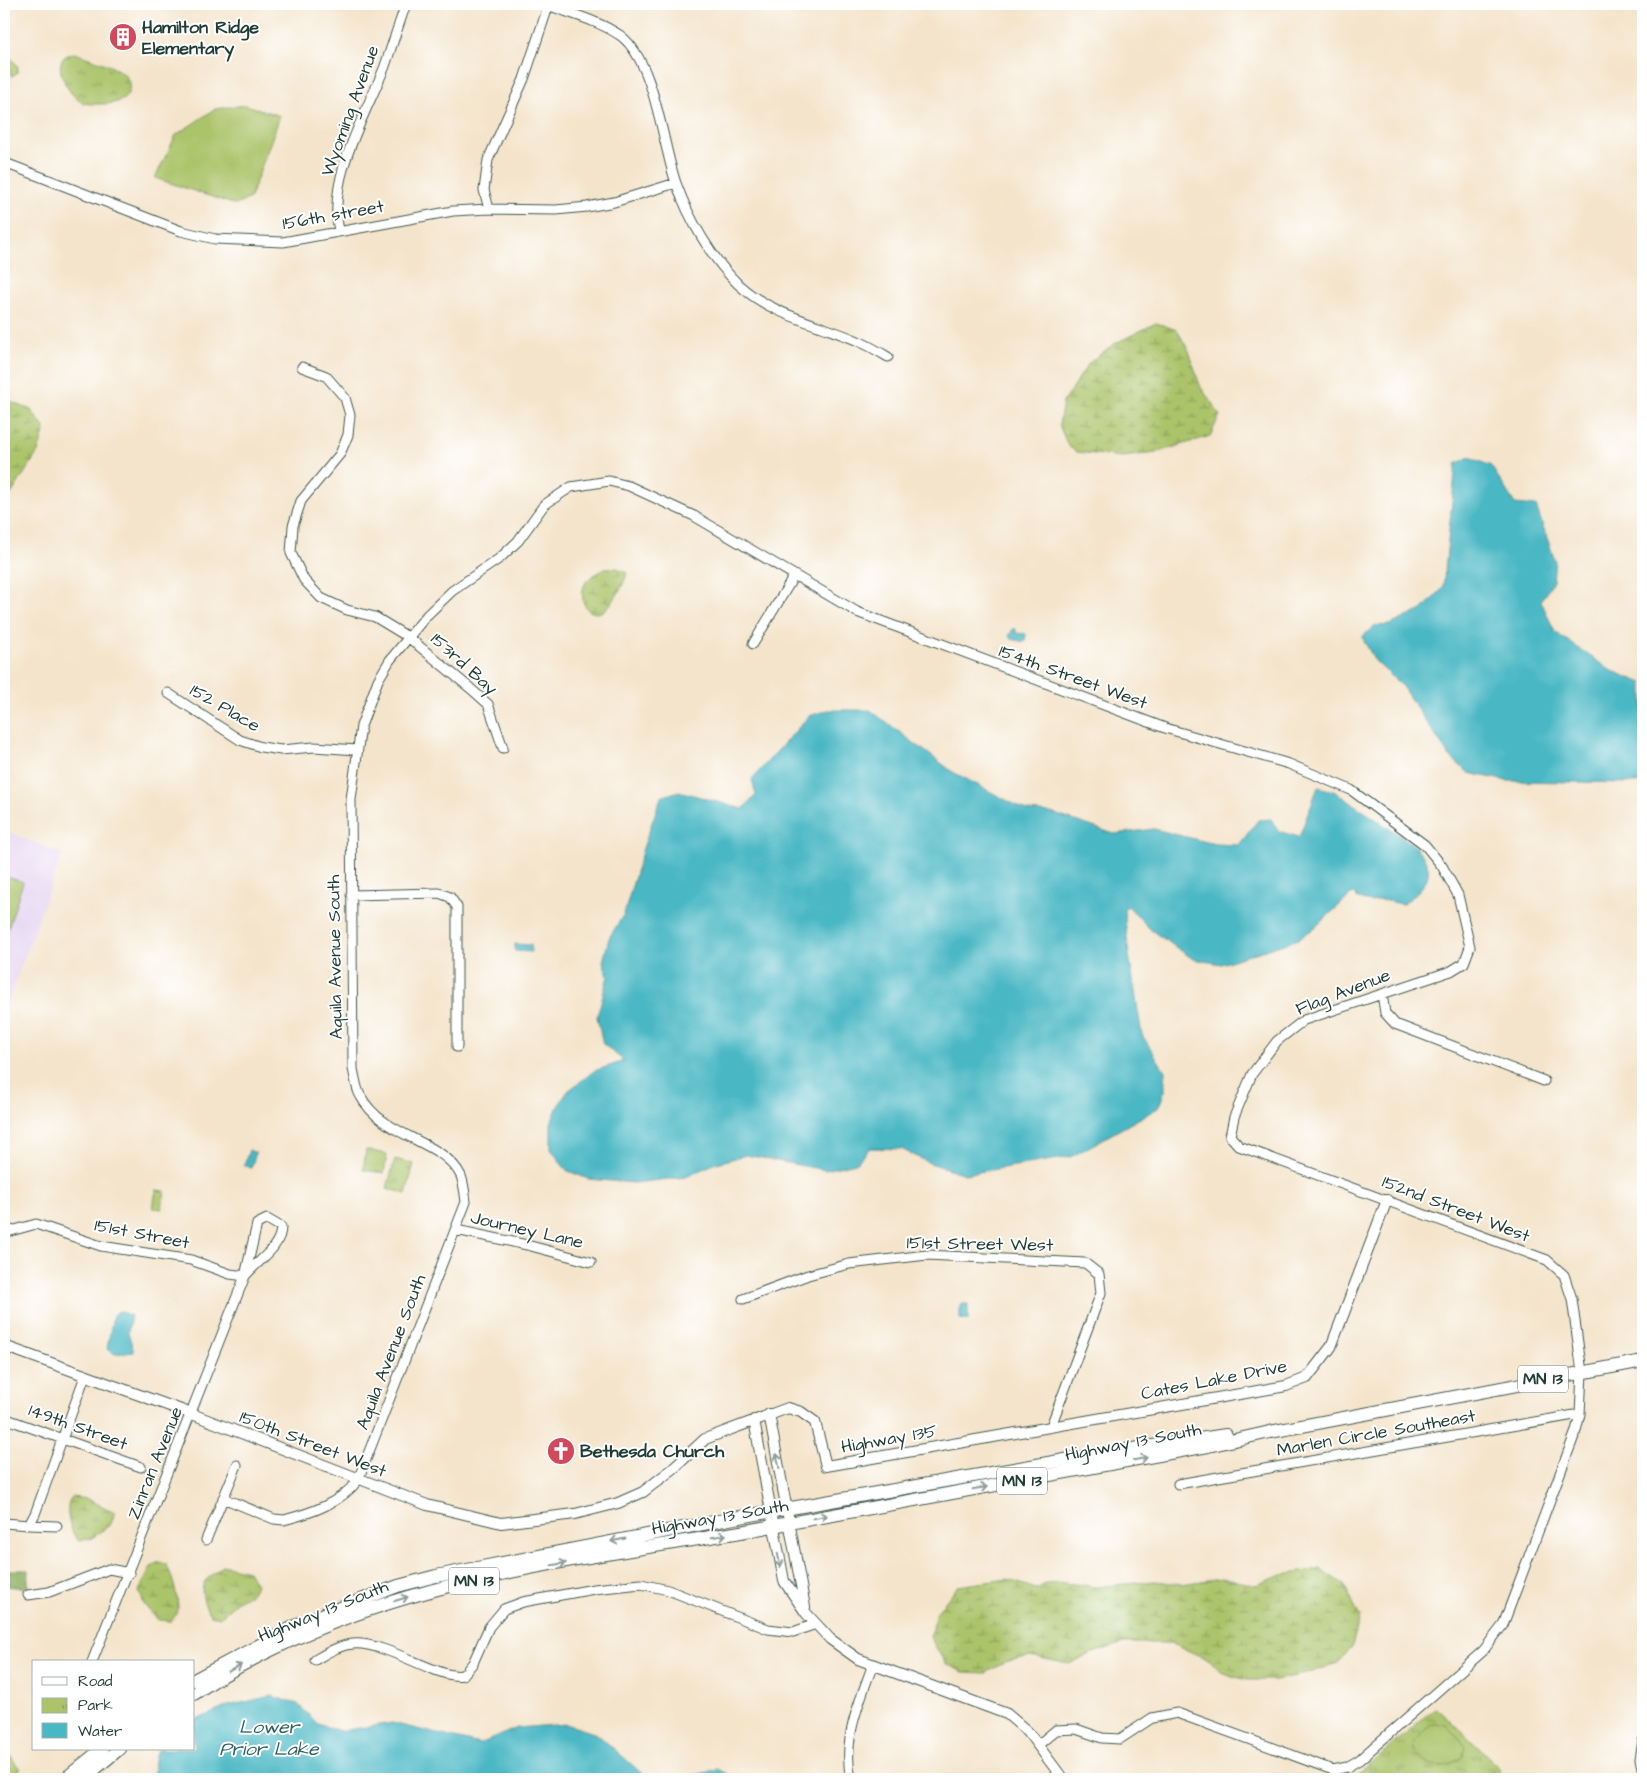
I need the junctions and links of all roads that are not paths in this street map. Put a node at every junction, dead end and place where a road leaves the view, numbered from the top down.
1 (406, 4) edge
2 (547, 4) edge
3 (5, 163) edge
4 (676, 183) junction
5 (489, 209) junction
6 (339, 231) junction
7 (888, 357) dead end
8 (302, 367) dead end
9 (609, 481) joint
10 (794, 576) junction
11 (408, 637) junction
12 (752, 644) dead end
13 (168, 693) dead end
14 (504, 748) dead end
15 (357, 750) junction
16 (351, 895) junction
17 (1470, 947) joint
18 (1382, 994) junction
19 (457, 1047) dead end
20 (1544, 1081) dead end
21 (1239, 1146) joint
22 (1387, 1200) junction
23 (456, 1230) junction
24 (4, 1233) edge
25 (591, 1262) dead end
26 (245, 1276) junction
27 (743, 1299) dead end
28 (4, 1346) edge
29 (1643, 1361) edge
30 (1582, 1372) junction
31 (85, 1376) junction
32 (192, 1414) junction
33 (769, 1414) junction
34 (1580, 1414) junction
35 (4, 1418) edge
36 (754, 1420) junction
37 (1051, 1426) junction
38 (1270, 1432) junction
39 (63, 1440) junction
40 (237, 1465) dead end
41 (141, 1468) dead end
42 (358, 1480) junction
43 (1178, 1484) dead end
44 (223, 1498) junction
45 (618, 1503) joint
46 (787, 1509) junction
47 (770, 1512) junction
48 (4, 1523) edge
49 (789, 1523) junction
50 (29, 1525) junction
51 (57, 1526) dead end
52 (772, 1526) junction
53 (206, 1540) dead end
54 (129, 1573) junction
55 (28, 1595) dead end
56 (806, 1613) junction
57 (816, 1624) junction
58 (93, 1660) edge
59 (315, 1660) dead end
60 (872, 1664) junction
61 (195, 1679) edge
62 (195, 1693) edge
63 (1643, 1741) edge
64 (1038, 1745) junction
65 (101, 1750) edge
66 (118, 1750) edge
67 (1643, 1772) edge
68 (64, 1779) edge
69 (85, 1779) edge
70 (851, 1779) edge
71 (1063, 1779) edge

1 - 6 street, Wyoming Avenue
2 - 4 street
2 - 5 street
3 - 6 street, 156th street
4 - 5 street, 156th street
4 - 7 street
5 - 6 street, 156th street
8 - 11 street, 153rd Bay
9 - 10 street, 154th Street West
9 - 11 street, Aquila Avenue South
10 - 12 street
10 - 17 street, 154th Street West
11 - 14 street, 153rd Bay
11 - 15 street, Aquila Avenue South
13 - 15 street, 152 Place
15 - 16 street, Aquila Avenue South
16 - 19 street
16 - 23 street, Aquila Avenue South
17 - 18 street, Flag Avenue
18 - 20 street
18 - 21 street, Flag Avenue
21 - 22 street, 152nd Street West
22 - 30 street, 152nd Street West
22 - 37 street, Cates Lake Drive
23 - 25 street, Journey Lane
23 - 42 street, Aquila Avenue South
24 - 26 street, 151st Street
26 - 26 street, Zinran Avenue
26 - 32 street, Zinran Avenue
27 - 37 street, 151st Street West
28 - 31 street, 150th Street West
29 - 30 main road, Highway 13 South / MN 13
30 - 34 street, 152nd Street West
30 - 38 main road, Highway 13 South / MN 13
31 - 32 street, 150th Street West
31 - 39 street
32 - 42 street, 150th Street West
32 - 54 street, Zinran Avenue
33 - 36 street, Highway 135
33 - 37 street, Highway 135
46 -> 33 street
34 - 43 street, Marlen Circle Southeast
34 - 64 street, 152nd Street West
35 - 39 street, 149th Street
36 - 45 street, Highway 135
36 - 47 street
38 - 46 main road, Highway 13 South / MN 13
49 -> 38 main road, Highway 13 South / MN 13
39 - 41 street, 149th Street
39 - 50 street
40 - 44 street
42 - 44 street
42 - 45 street, 150th Street West
44 - 53 street
46 - 47 main road, Highway 13 South / MN 13
46 - 49 street
47 - 52 street
47 -> 61 main road, Highway 13 South / MN 13
48 - 50 street
49 - 52 main road, Highway 13 South / MN 13
49 - 56 street
50 - 51 street
52 -> 56 street
62 -> 52 main road, Highway 13 South / MN 13
54 - 55 street
54 - 58 street, Zinran Avenue
56 - 57 street
57 - 59 street
57 - 60 street
60 - 64 street
60 - 70 street
63 - 67 street
64 - 71 street
65 - 68 main road
66 - 69 main road

